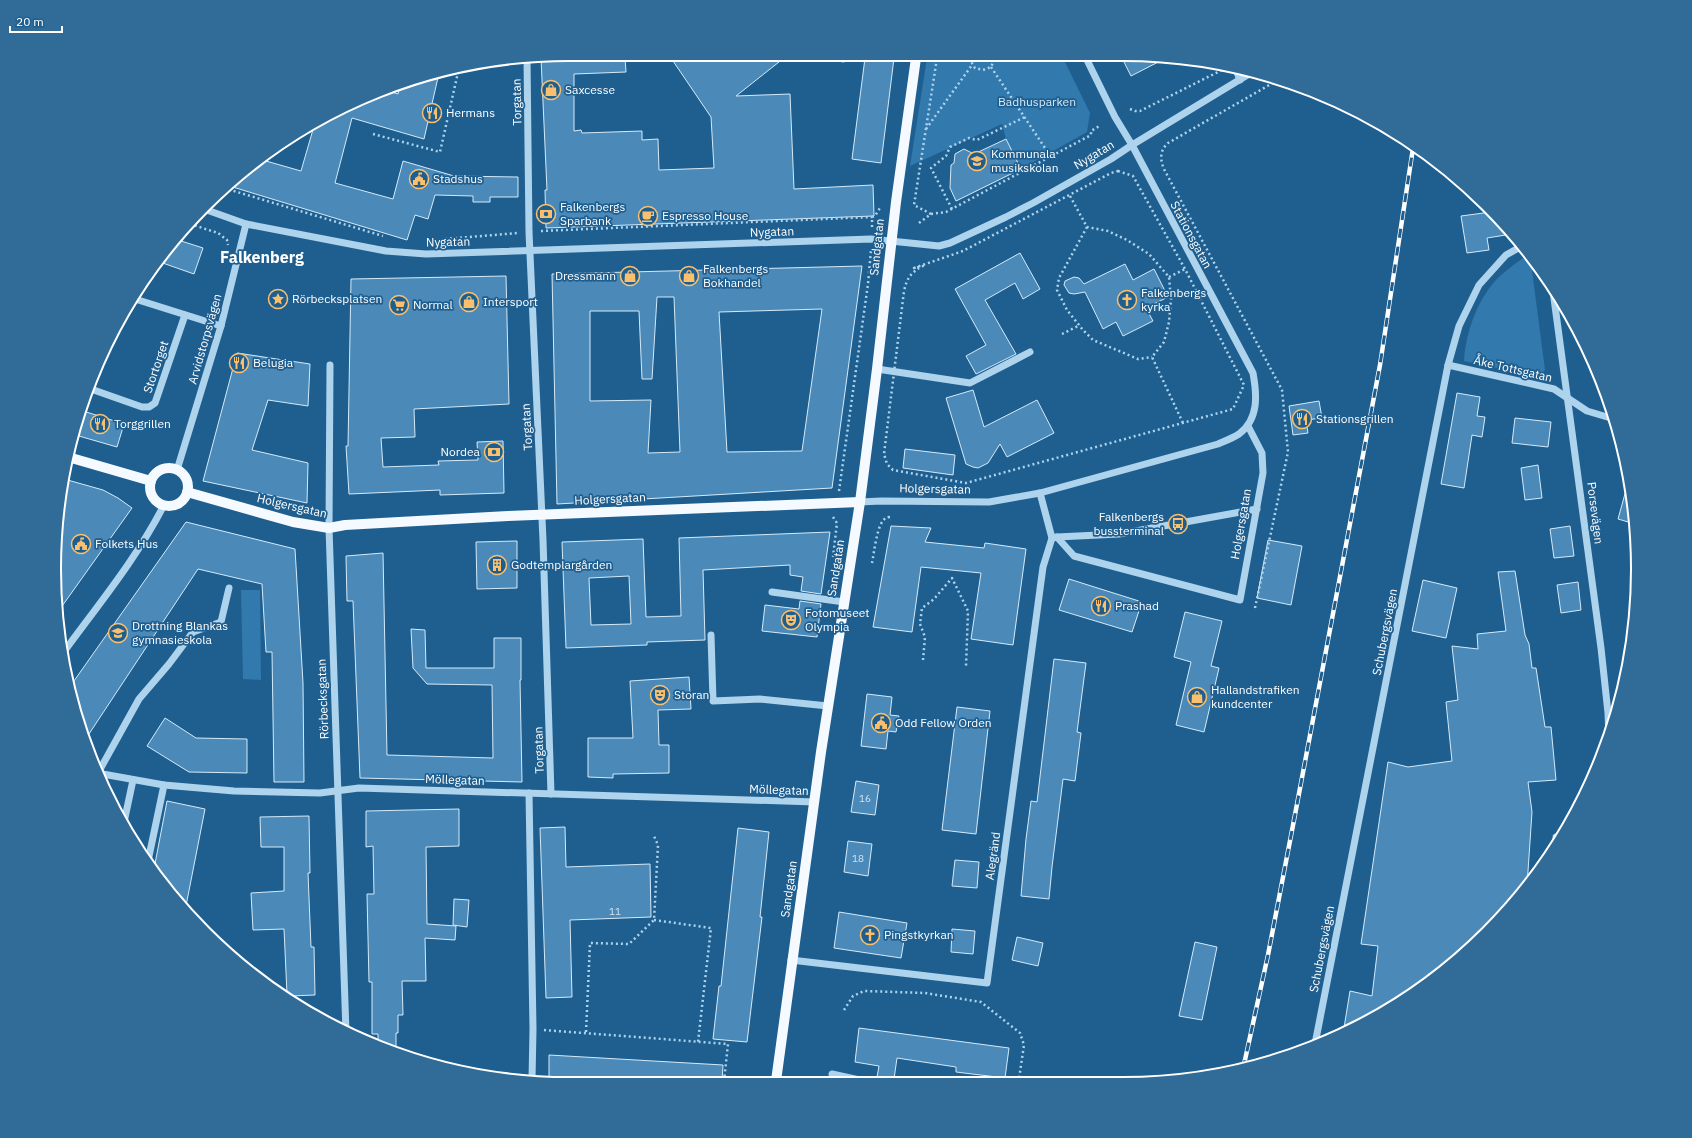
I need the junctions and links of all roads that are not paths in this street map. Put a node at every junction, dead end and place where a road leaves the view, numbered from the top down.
1 (916, 61) edge
2 (1088, 61) edge
3 (528, 63) edge
4 (1238, 74) edge
5 (1246, 76) edge
6 (1240, 80) junction
7 (1132, 145) junction
8 (209, 211) edge
9 (246, 224) junction
10 (891, 241) junction
11 (1517, 249) edge
12 (530, 251) junction
13 (139, 300) edge
14 (1555, 302) edge
15 (185, 315) junction
16 (221, 326) junction
17 (1030, 352) dead end
18 (330, 365) dead end
19 (1448, 365) junction
20 (877, 369) junction
21 (94, 390) edge
22 (1569, 399) junction
23 (1607, 417) edge
24 (1248, 426) junction
25 (73, 459) edge
26 (177, 470) junction
27 (151, 481) junction
28 (187, 492) junction
29 (1040, 493) junction
30 (860, 502) junction
31 (164, 505) junction
32 (1257, 509) junction
33 (542, 514) junction
34 (328, 528) junction
35 (1054, 538) junction
36 (229, 588) dead end
37 (772, 592) dead end
38 (844, 602) junction
39 (711, 635) dead end
40 (67, 647) edge
41 (828, 706) junction
42 (1607, 721) edge
43 (102, 767) edge
44 (105, 774) edge
45 (133, 780) junction
46 (164, 785) junction
47 (337, 790) junction
48 (529, 793) junction
49 (551, 794) junction
50 (815, 802) junction
51 (125, 816) edge
52 (149, 854) edge
53 (792, 960) junction
54 (346, 1026) edge
55 (1316, 1038) edge
56 (832, 1074) dead end
57 (532, 1076) edge
58 (777, 1077) edge
59 (846, 1077) edge

1 - 10 main road, Sandgatan
2 - 7 street, Stationsgatan
3 - 12 street, Torgatan
4 - 6 street
5 - 6 street, Nygatan
6 - 7 street, Nygatan
7 - 10 street, Nygatan
7 - 24 street, Stationsgatan
8 - 9 street
9 - 12 street, Nygatan
9 - 16 street, Arvidstorpsvägen
10 - 12 street, Nygatan
10 - 20 main road, Sandgatan
11 - 19 street, Schubergsvägen
12 - 33 street, Torgatan
13 - 15 street
14 - 22 street, Porsevägen
15 - 16 street
15 - 21 street, Stortorget
16 - 26 street, Arvidstorpsvägen
17 - 20 street
18 - 34 street, Rörbecksgatan
19 - 22 street, Åke Tottsgatan
19 - 55 street, Schubergsvägen
20 - 30 main road, Sandgatan
22 - 23 street, Åke Tottsgatan
22 - 42 street, Porsevägen
24 - 29 street, Holgersgatan
24 - 32 street, Holgersgatan
25 - 27 main road
26 - 27 main road
26 - 28 main road
27 - 31 main road
28 - 31 main road
28 - 34 main road, Holgersgatan
29 - 30 street, Holgersgatan
29 - 35 street, Holgersgatan
30 - 33 main road, Holgersgatan
30 - 38 main road, Sandgatan
31 - 40 street
32 - 35 street
32 - 35 street, Holgersgatan
33 - 34 main road, Holgersgatan
33 - 49 street, Torgatan
34 - 47 street, Rörbecksgatan
35 - 53 street, Alegränd
36 - 43 street
37 - 38 street
38 - 41 main road, Sandgatan
39 - 41 street
41 - 50 main road, Sandgatan
44 - 45 street, Möllegatan
45 - 46 street, Möllegatan
45 - 51 street
46 - 47 street, Möllegatan
46 - 52 street
47 - 48 street, Möllegatan
47 - 54 street, Rörbecksgatan
48 - 49 street, Möllegatan
48 - 57 street
49 - 50 street, Möllegatan
50 - 53 main road, Sandgatan
53 - 58 main road, Sandgatan
56 - 59 street

